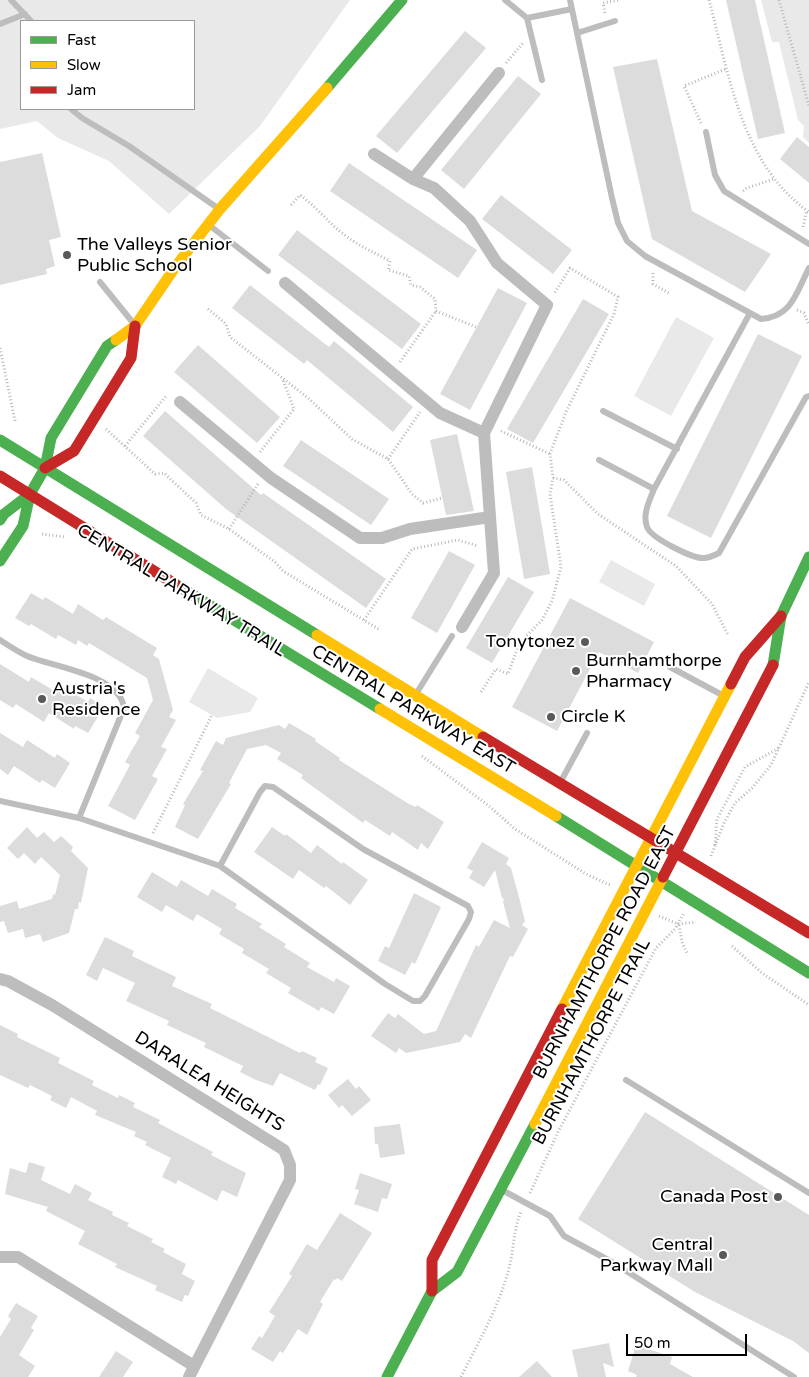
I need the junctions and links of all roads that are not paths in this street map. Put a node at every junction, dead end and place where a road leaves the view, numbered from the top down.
1 (11, 0) edge
2 (402, 0) edge
3 (505, 0) edge
4 (570, 0) edge
5 (572, 9) junction
6 (25, 14) junction
7 (527, 18) junction
8 (31, 20) edge
9 (615, 21) dead end
10 (0, 24) edge
11 (577, 33) junction
12 (499, 73) dead end
13 (542, 80) dead end
14 (73, 110) edge
15 (706, 132) road end
16 (374, 154) dead end
17 (413, 179) junction
18 (220, 209) junction
19 (208, 224) junction
20 (809, 244) edge
21 (809, 268) edge
22 (268, 271) dead end
23 (100, 282) dead end
24 (285, 283) dead end
25 (750, 313) junction
26 (136, 326) junction
27 (809, 396) edge
28 (180, 402) road end
29 (603, 411) dead end
30 (484, 433) junction
31 (0, 440) edge
32 (678, 449) junction
33 (599, 460) dead end
34 (45, 468) junction
35 (0, 476) edge
36 (654, 489) junction
37 (30, 494) junction
38 (490, 517) junction
39 (0, 520) edge
40 (809, 557) edge
41 (0, 561) edge
42 (781, 616) junction
43 (462, 626) dead end
44 (452, 636) dead end
45 (0, 640) edge
46 (670, 666) dead end
47 (415, 695) junction
48 (725, 696) junction
49 (587, 733) dead end
50 (559, 784) junction
51 (0, 801) edge
52 (79, 818) junction
53 (650, 838) junction
54 (678, 853) junction
55 (220, 866) junction
56 (637, 866) junction
57 (663, 880) junction
58 (809, 932) edge
59 (809, 973) edge
60 (0, 979) edge
61 (626, 1080) dead end
62 (500, 1189) junction
63 (809, 1193) edge
64 (0, 1257) edge
65 (432, 1291) junction
66 (192, 1372) edge
67 (387, 1377) edge
68 (794, 1377) edge

1 - 6 lane
2 - 18 street
3 - 7 lane
4 - 5 lane
5 - 7 lane
5 - 11 lane
6 - 8 lane
6 - 10 lane
7 - 13 lane
9 - 11 lane
11 - 25 lane
12 - 17 street
14 - 18 lane
15 - 20 lane
16 - 17 street
17 - 30 street
18 - 19 street
19 - 22 lane
19 - 26 street
21 - 25 lane
23 - 26 lane
24 - 30 street
25 - 32 lane
26 - 34 street
26 - 34 street
27 - 36 lane
28 - 38 street
29 - 32 lane
30 - 38 street
31 - 34 street, CENTRAL PARKWAY EAST
32 - 36 lane
33 - 36 lane
34 - 37 street
34 - 47 street, CENTRAL PARKWAY EAST
35 - 37 street, CENTRAL PARKWAY EAST
37 - 39 street
37 - 41 street
37 - 56 street, CENTRAL PARKWAY EAST
38 - 43 street
40 - 42 street, BURNHAMTHORPE ROAD EAST
42 - 48 street, BURNHAMTHORPE ROAD EAST
42 - 54 street, BURNHAMTHORPE ROAD EAST
44 - 47 lane
45 - 52 lane
46 - 48 lane
47 - 50 street, CENTRAL PARKWAY EAST
48 - 53 street, BURNHAMTHORPE ROAD EAST
49 - 50 lane
50 - 53 street, CENTRAL PARKWAY EAST
51 - 52 lane
52 - 55 lane
53 - 54 street, CENTRAL PARKWAY EAST
53 - 56 street, BURNHAMTHORPE ROAD EAST
54 - 57 street, BURNHAMTHORPE ROAD EAST
54 - 58 street, CENTRAL PARKWAY EAST
55 - 55 lane
56 - 57 street, CENTRAL PARKWAY EAST
56 - 65 street, BURNHAMTHORPE ROAD EAST
57 - 59 street, CENTRAL PARKWAY EAST
57 - 62 street, BURNHAMTHORPE ROAD EAST
60 - 66 street, DARALEA HEIGHTS
61 - 63 lane
62 - 65 street, BURNHAMTHORPE ROAD EAST
62 - 68 lane
64 - 66 street
65 - 67 street, BURNHAMTHORPE ROAD EAST

